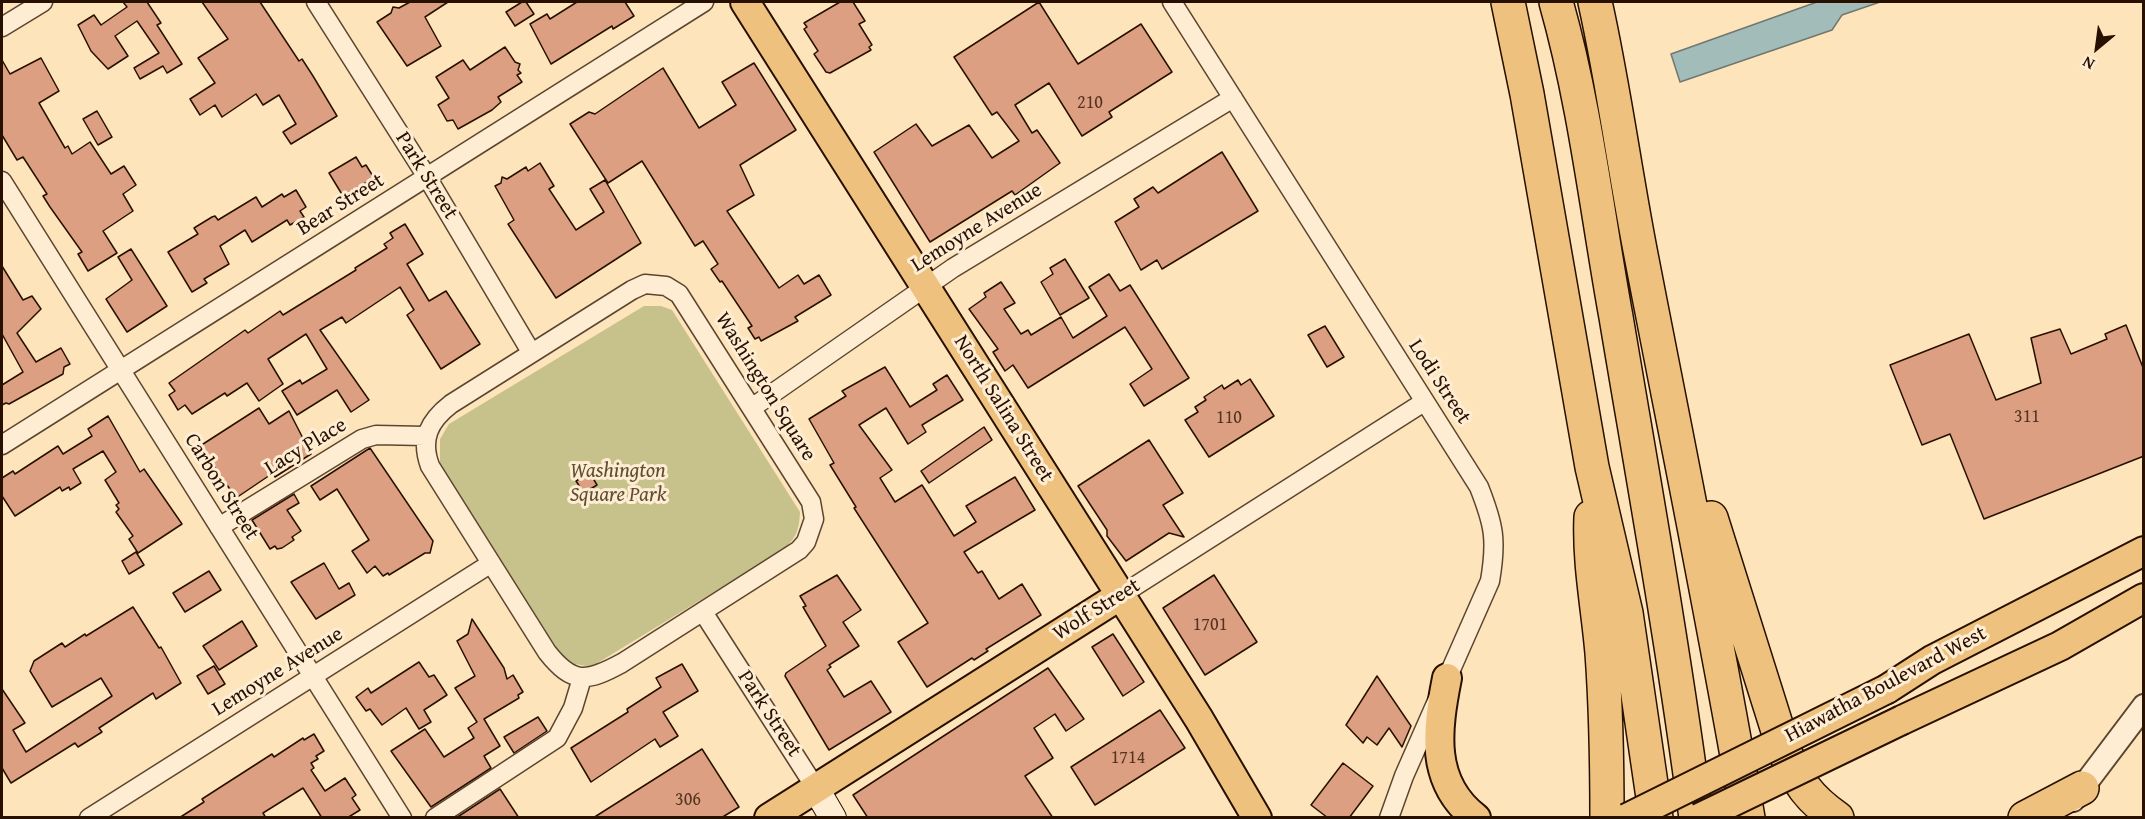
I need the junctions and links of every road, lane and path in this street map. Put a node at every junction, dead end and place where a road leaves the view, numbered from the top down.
1 (43, 2) edge
2 (316, 2) edge
3 (704, 2) edge
4 (745, 2) edge
5 (1172, 2) edge
6 (1508, 2) edge
7 (1556, 2) edge
8 (1595, 2) edge
9 (2, 27) edge
10 (1233, 98) junction
11 (427, 177) junction
12 (2, 181) edge
13 (926, 287) junction
14 (531, 352) junction
15 (1660, 356) junction
16 (120, 370) junction
17 (1424, 402) junction
18 (753, 407) junction
19 (425, 436) junction
20 (2, 445) edge
21 (1592, 467) junction
22 (219, 527) junction
23 (1655, 545) junction
24 (2144, 551) edge
25 (490, 564) junction
26 (1121, 595) junction
27 (2144, 598) edge
28 (703, 612) junction
29 (314, 675) junction
30 (582, 678) junction
31 (1447, 678) junction
32 (2144, 706) edge
33 (815, 787) junction
34 (2082, 788) junction
35 (89, 818) edge
36 (402, 818) edge
37 (435, 818) edge
38 (769, 818) edge
39 (833, 818) edge
40 (1257, 818) edge
41 (1389, 818) edge
42 (1476, 818) edge
43 (1606, 818) edge
44 (1627, 818) edge
45 (1656, 818) edge
46 (1698, 818) edge
47 (1725, 818) edge
48 (1748, 818) edge
49 (1837, 818) edge
50 (2025, 818) edge
51 (2059, 818) edge

1 - 9 street
2 - 11 street, Park Street
3 - 11 street, Bear Street
4 - 13 main road, North Salina Street
5 - 10 street, Lodi Street
6 - 21 highway
7 - 23 highway
8 - 15 highway
10 - 13 street, Lemoyne Avenue
10 - 17 street, Lodi Street
11 - 14 street, Park Street
11 - 16 street, Bear Street
12 - 16 street, Carbon Street
13 - 18 street, Lemoyne Avenue
13 - 26 main road, North Salina Street
14 - 18 street, Washington Square
14 - 19 street, Washington Square
15 - 48 highway
15 - 49 highway
16 - 20 street, Bear Street
16 - 22 street, Carbon Street
17 - 26 street, Wolf Street
17 - 31 street, Lodi Street
18 - 28 street, Washington Square
19 - 22 street, Lacy Place
19 - 25 street
21 - 43 highway
21 - 45 highway
22 - 29 street, Carbon Street
23 - 46 highway
23 - 47 highway
24 - 44 main road, Hiawatha Boulevard West, bridge
25 - 29 street, Lemoyne Avenue
25 - 30 street
26 - 33 main road, Wolf Street
26 - 40 main road, North Salina Street
27 - 46 main road, Hiawatha Boulevard West, bridge
28 - 30 street, Washington Square
28 - 33 street, Park Street
29 - 35 street, Lemoyne Avenue
29 - 36 street, Carbon Street
30 - 37 street
31 - 41 street, Lodi Street
31 - 42 main road
32 - 34 street
33 - 38 main road, Wolf Street
33 - 39 main road, Park Street
34 - 50 highway
34 - 51 street

